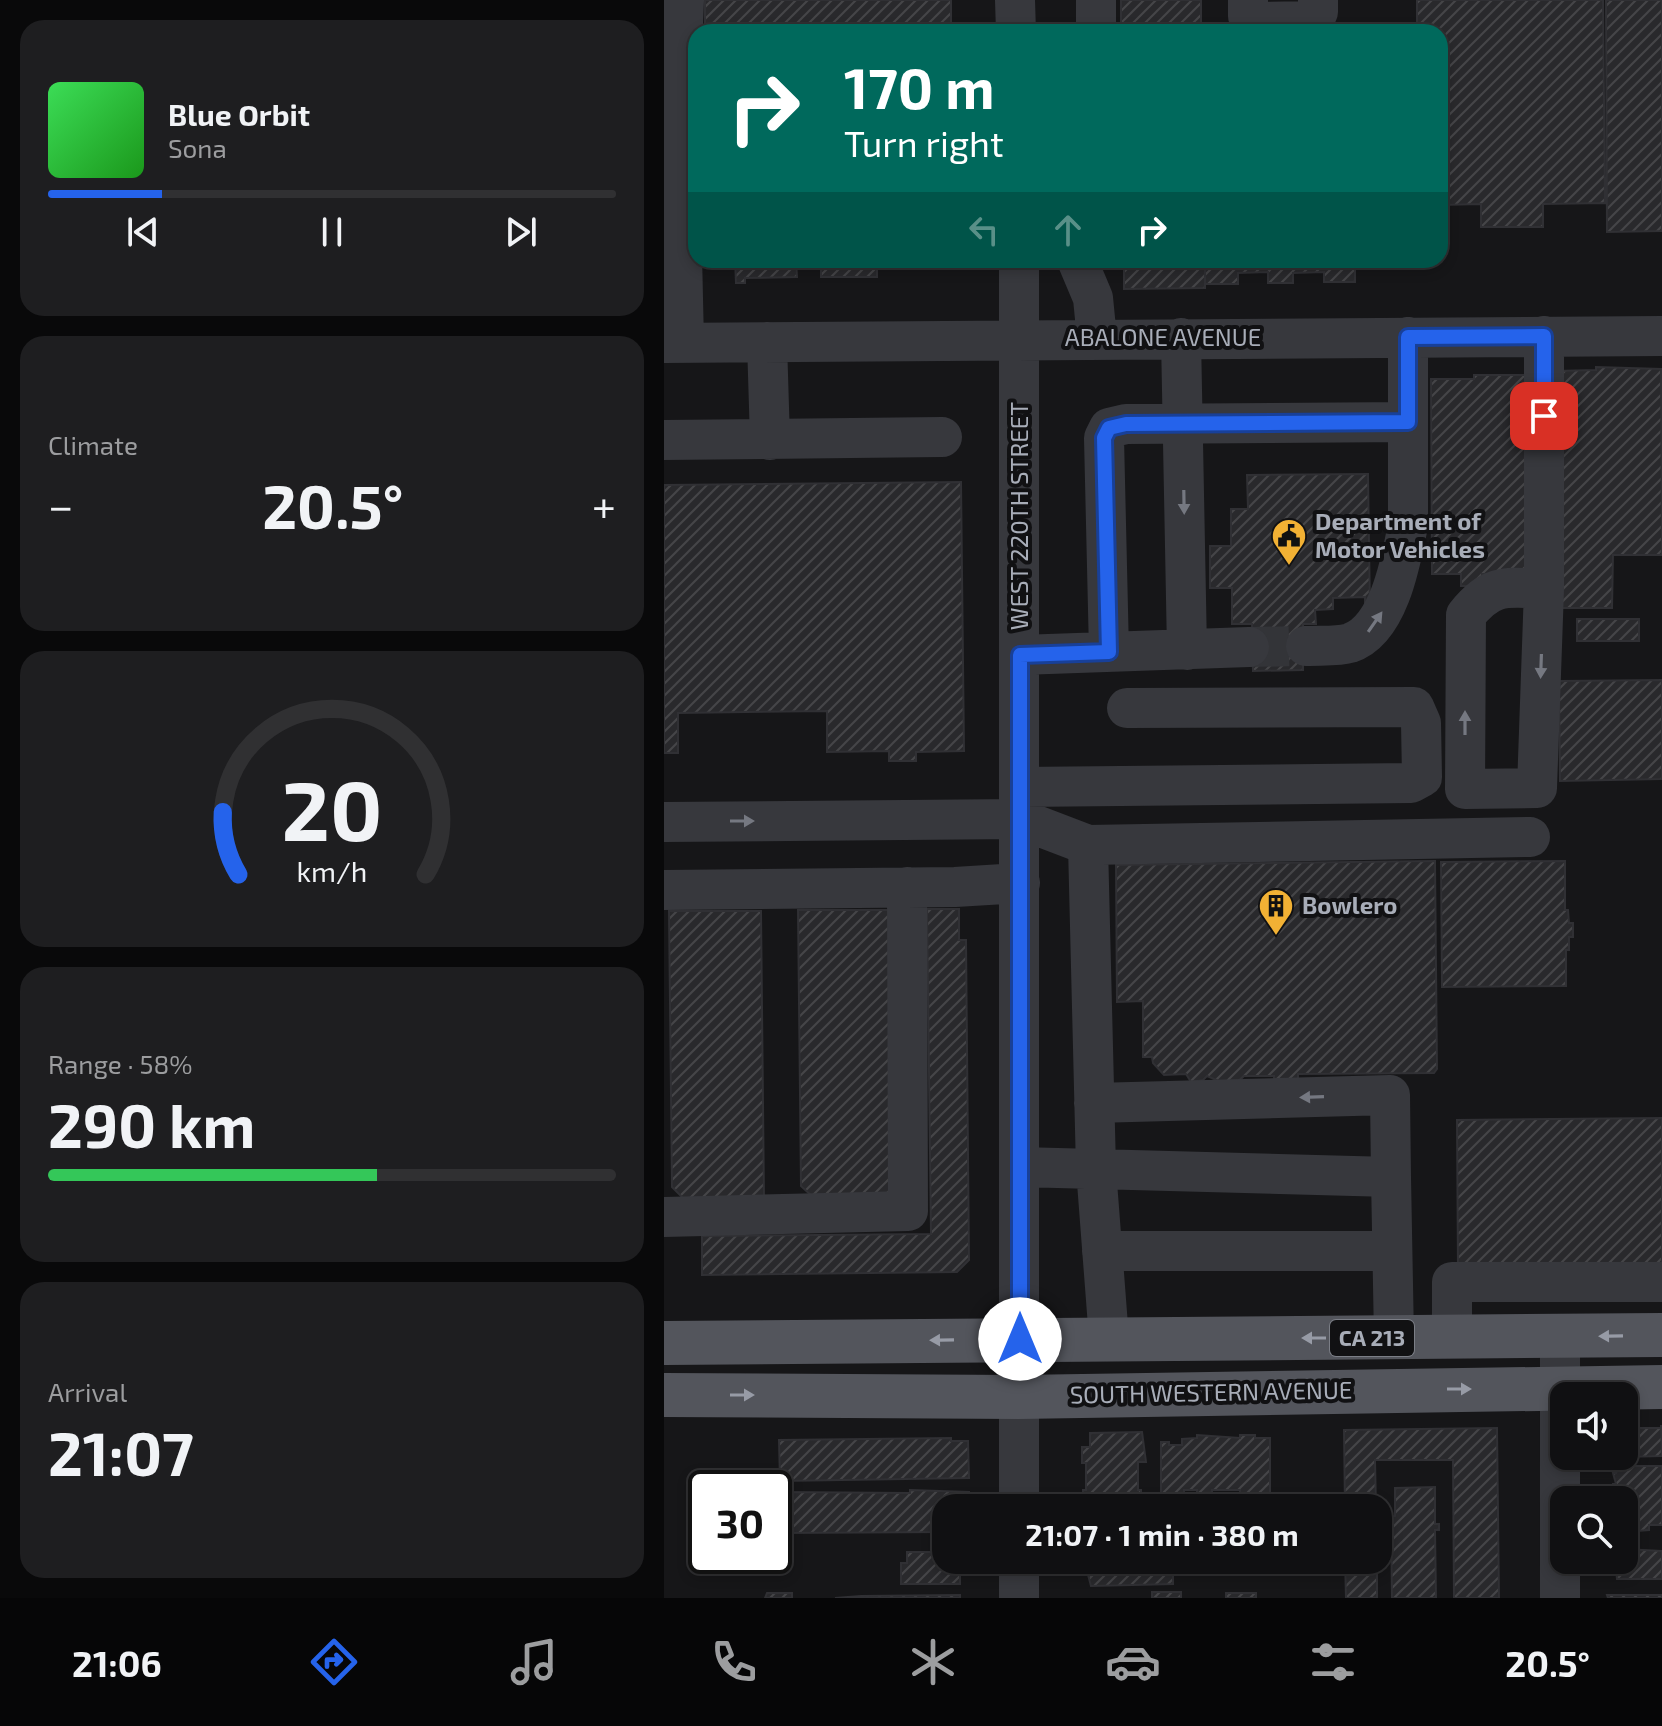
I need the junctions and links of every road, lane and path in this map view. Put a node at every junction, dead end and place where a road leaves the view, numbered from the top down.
1 (684, 0) edge
2 (1015, 0) edge
3 (1096, 0) edge
4 (1248, 0) edge
5 (1318, 0) edge
6 (1016, 24) edge
7 (1096, 24) edge
8 (688, 120) edge
9 (1019, 268) edge
10 (1080, 268) edge
11 (1544, 336) junction
12 (1662, 336) edge
13 (1408, 337) junction
14 (1181, 338) junction
15 (1020, 339) junction
16 (1097, 339) junction
17 (767, 342) junction
18 (674, 343) edge
19 (1408, 422) junction
20 (1182, 424) junction
21 (942, 437) dead end
22 (664, 440) edge
23 (770, 440) junction
24 (1544, 589) junction
25 (1306, 646) tunnel mouth
26 (1249, 647) tunnel mouth
27 (1187, 650) junction
28 (1109, 652) junction
29 (1020, 655) junction
30 (1127, 708) dead end
31 (1020, 803) junction
32 (664, 822) edge
33 (1530, 837) dead end
34 (1088, 845) junction
35 (1020, 883) junction
36 (907, 887) junction
37 (664, 890) edge
38 (1094, 1103) junction
39 (1020, 1167) junction
40 (1096, 1169) junction
41 (1391, 1177) junction
42 (664, 1217) edge
43 (1102, 1251) junction
44 (1392, 1251) junction
45 (1505, 1282) junction
46 (1662, 1282) edge
47 (1662, 1335) edge
48 (1505, 1337) junction
49 (1560, 1337) junction
50 (1394, 1338) junction
51 (1452, 1338) junction
52 (1020, 1339) junction
53 (1109, 1339) junction
54 (664, 1343) edge
55 (1560, 1382) edge
56 (1638, 1387) edge
57 (1662, 1387) edge
58 (1550, 1389) edge
59 (664, 1395) edge
60 (1019, 1397) junction
61 (1560, 1470) edge
62 (1019, 1494) edge
63 (1019, 1574) edge
64 (1019, 1598) edge
65 (1560, 1598) edge

1 - 8 street
2 - 6 street
3 - 7 street
4 - 5 street
8 - 18 street
9 - 15 street, WEST 220TH STREET
10 - 16 street
11 - 12 street, ABALONE AVENUE
11 - 13 street, ABALONE AVENUE
11 - 24 street
13 - 14 street, ABALONE AVENUE
13 - 19 street
14 - 16 street, ABALONE AVENUE
14 - 20 street
15 - 16 street, ABALONE AVENUE
15 - 17 street, ABALONE AVENUE
15 - 29 street, WEST 220TH STREET
17 - 18 street, ABALONE AVENUE
17 - 23 street
19 - 20 street
25 -> 19 street
20 -> 27 street
20 - 28 street
21 - 23 street
22 - 23 street
24 -> 24 street
26 - 27 street
27 - 28 street
28 - 29 street
29 - 31 street, WEST 220TH STREET
30 - 31 street
32 -> 31 street
31 - 34 street
31 - 35 street, WEST 220TH STREET
33 - 34 street
34 - 38 street
35 - 36 street
35 - 39 street, WEST 220TH STREET
36 - 37 street
36 - 42 street
38 - 40 street
41 -> 38 street
39 - 40 street
39 - 52 street, WEST 220TH STREET
40 - 41 street
40 - 43 street
41 - 44 street
43 - 44 street
43 - 53 street
44 - 50 street
45 - 46 street
45 - 48 street
45 - 51 street
47 -> 49 main road, CA 213
48 - 49 main road, CA 213
48 - 51 main road, CA 213
49 - 55 street
50 - 51 main road, CA 213
50 -> 53 main road, CA 213
52 - 53 main road, CA 213
52 -> 54 main road, CA 213
52 - 60 street, WEST 220TH STREET
56 - 57 main road, SOUTH WESTERN AVENUE / CA 213
60 -> 58 main road, SOUTH WESTERN AVENUE / CA 213
59 -> 60 main road, SOUTH WESTERN AVENUE / CA 213
60 - 62 street, WEST 220TH STREET
61 - 65 street
63 - 64 street

